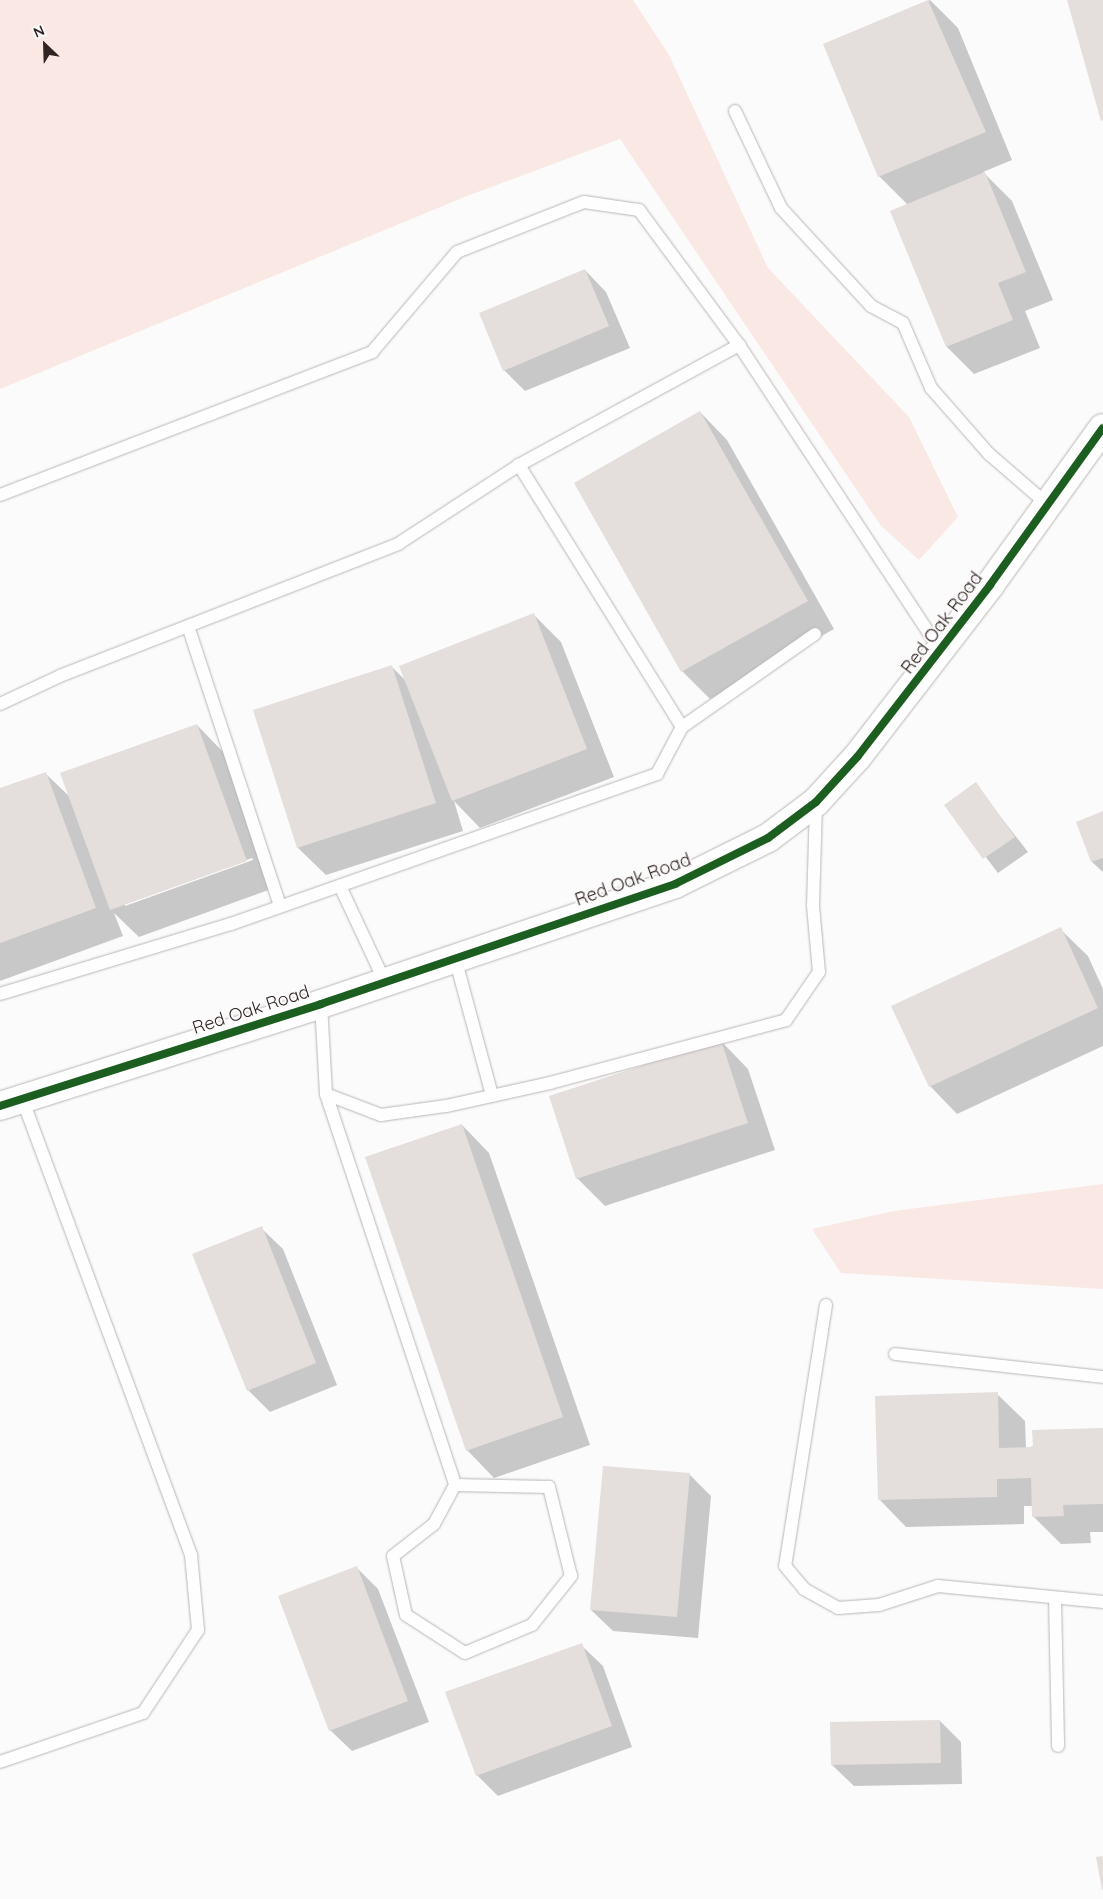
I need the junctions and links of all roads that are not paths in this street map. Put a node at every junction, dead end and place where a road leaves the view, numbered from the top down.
1 (735, 111) dead end
2 (739, 345) junction
3 (1103, 428) edge
4 (519, 465) junction
5 (0, 495) edge
6 (1047, 504) junction
7 (188, 626) junction
8 (815, 634) dead end
9 (940, 650) junction
10 (0, 704) edge
11 (682, 727) junction
12 (816, 802) junction
13 (340, 886) junction
14 (280, 905) junction
15 (456, 958) junction
16 (384, 982) junction
17 (0, 994) edge
18 (321, 1004) junction
19 (326, 1094) junction
20 (492, 1095) junction
21 (11, 1102) edge
22 (826, 1305) dead end
23 (895, 1354) dead end
24 (1103, 1377) edge
25 (455, 1485) junction
26 (1055, 1598) junction
27 (1103, 1602) edge
28 (1058, 1746) dead end
29 (0, 1762) edge

1 - 6 lane
2 - 4 lane
2 - 5 lane
2 - 9 lane
3 - 6 street, Red Oak Road
4 - 7 lane
4 - 11 lane
6 - 9 street, Red Oak Road
7 - 10 lane
7 - 14 lane
8 - 11 lane
9 - 12 street, Red Oak Road
11 - 13 lane
12 - 15 street, Red Oak Road
12 - 20 lane
13 - 14 lane
13 - 16 lane
14 - 17 lane
15 - 16 street, Red Oak Road
15 - 20 lane
16 - 18 street, Red Oak Road
18 - 19 lane
18 - 21 street, Red Oak Road
19 - 20 lane
19 - 25 lane
21 - 29 lane
22 - 26 lane
23 - 24 lane
25 - 25 lane
26 - 27 lane
26 - 28 lane

